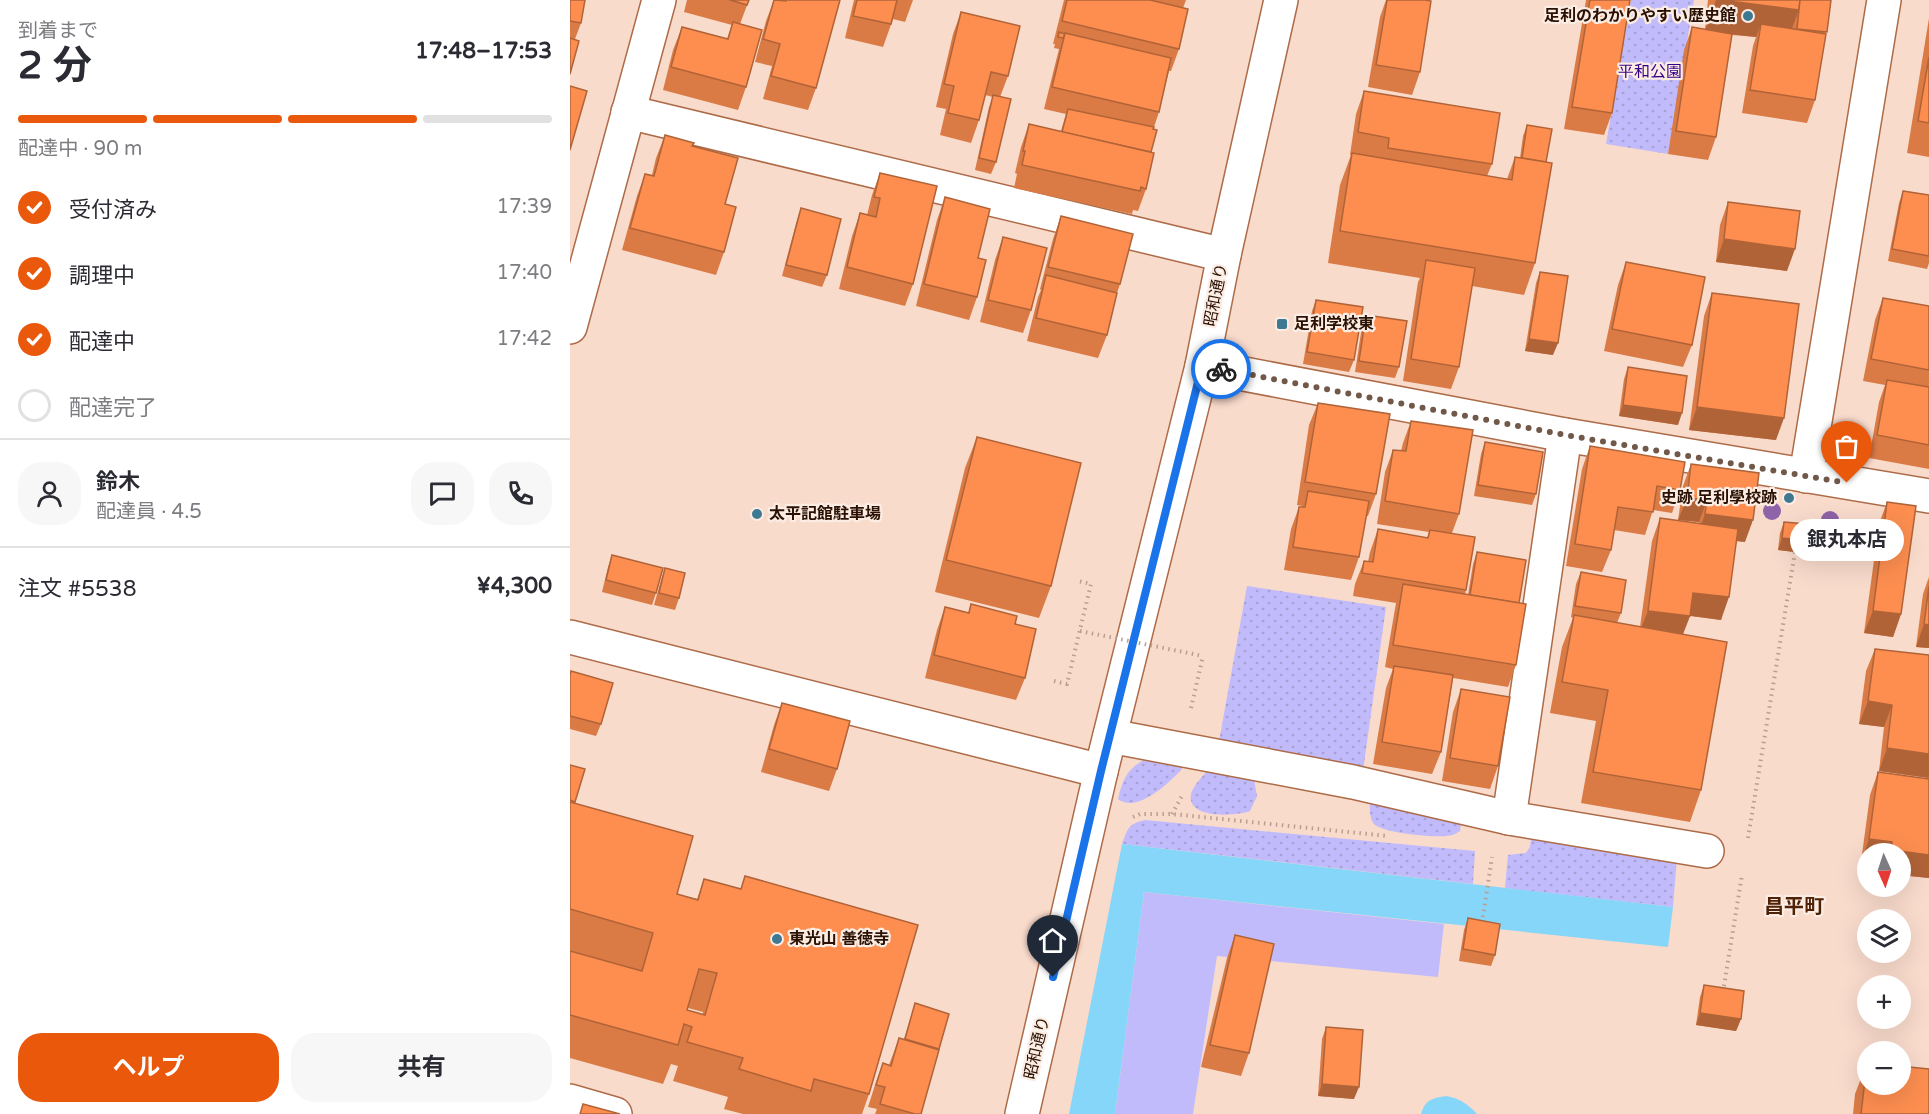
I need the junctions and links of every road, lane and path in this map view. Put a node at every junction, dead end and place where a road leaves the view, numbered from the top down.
1 (659, 0) edge
2 (1281, 0) edge
3 (1884, 0) edge
4 (628, 112) junction
5 (1224, 255) junction
6 (570, 327) edge
7 (1202, 366) junction
8 (1565, 435) junction
9 (1806, 476) junction
10 (1929, 496) edge
11 (1795, 552) edge
12 (1078, 581) dead end
13 (1080, 631) junction
14 (570, 637) edge
15 (1054, 681) dead end
16 (1189, 715) dead end
17 (1110, 736) junction
18 (1101, 771) junction
19 (1129, 818) dead end
20 (1509, 818) junction
21 (1395, 837) dead end
22 (1748, 843) dead end
23 (1707, 850) dead end
24 (1492, 852) dead end
25 (1744, 867) dead end
26 (1481, 931) edge
27 (1723, 995) edge
28 (570, 1101) edge
29 (615, 1114) edge
30 (1022, 1114) edge

1 - 4 main road
2 - 5 main road, 昭和通り
3 - 9 main road
4 - 5 main road
4 - 6 main road
5 - 7 main road, 昭和通り
7 - 8 main road
7 - 17 main road, 昭和通り
8 - 9 main road
8 - 20 main road
9 - 10 main road
11 - 22 path
12 - 13 path
13 - 15 path
13 - 16 path, bridge
14 - 18 main road
17 - 18 main road, 昭和通り
17 - 20 main road
18 - 30 main road, 昭和通り
19 - 21 path
20 - 23 main road
24 - 26 path
25 - 27 path
28 - 29 main road

